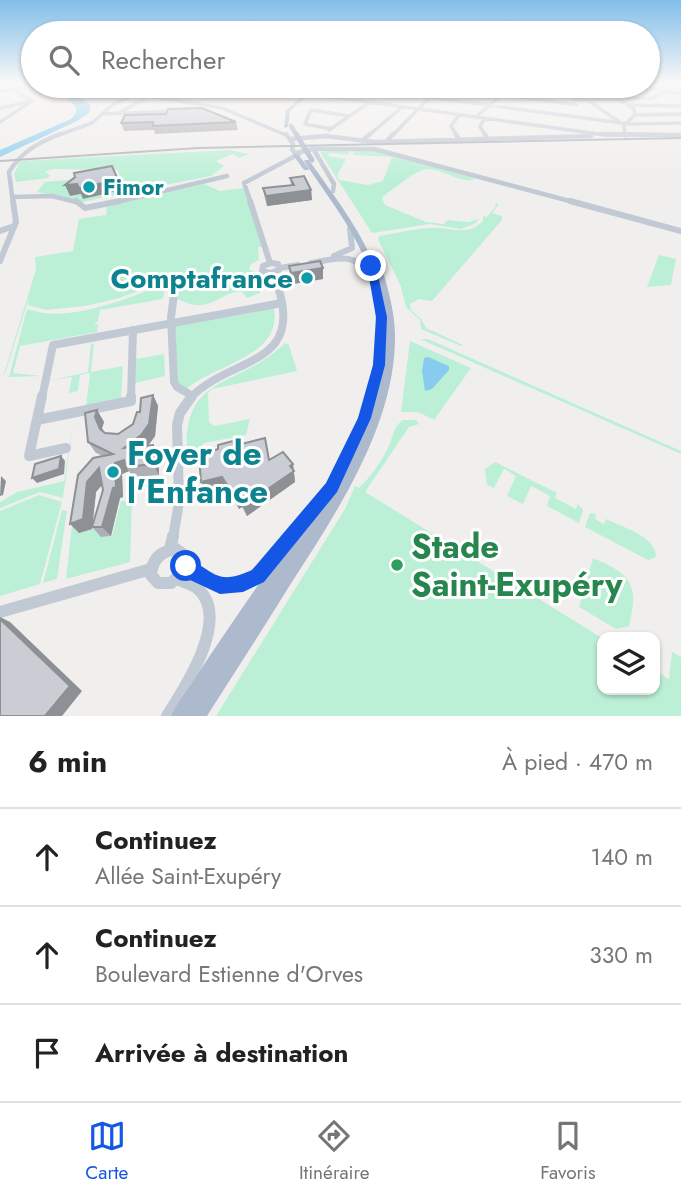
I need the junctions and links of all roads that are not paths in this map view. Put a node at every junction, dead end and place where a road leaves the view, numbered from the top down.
1 (100, 116) edge
2 (240, 116) edge
3 (291, 116) edge
4 (309, 116) edge
5 (350, 116) edge
6 (391, 116) edge
7 (411, 116) edge
8 (458, 116) edge
9 (471, 116) edge
10 (542, 116) edge
11 (573, 116) edge
12 (613, 116) edge
13 (633, 116) edge
14 (476, 117) joint
15 (484, 119) junction
16 (681, 121) edge
17 (623, 123) junction
18 (538, 126) junction
19 (331, 129) junction
20 (597, 134) junction
21 (322, 135) junction
22 (681, 135) edge
23 (625, 136) junction
24 (290, 139) junction
25 (459, 140) junction
26 (488, 140) junction
27 (362, 141) junction
28 (387, 141) junction
29 (309, 150) junction
30 (294, 152) junction
31 (9, 172) junction
32 (0, 175) edge
33 (227, 176) dead end
34 (11, 183) junction
35 (0, 188) edge
36 (329, 194) junction
37 (13, 197) junction
38 (14, 226) junction
39 (350, 229) junction
40 (0, 231) edge
41 (681, 231) edge
42 (0, 261) edge
43 (270, 263) junction
44 (277, 269) junction
45 (176, 281) dead end
46 (377, 285) junction
47 (282, 303) junction
48 (171, 323) junction
49 (133, 330) junction
50 (191, 395) junction
51 (37, 420) junction
52 (66, 448) dead end
53 (332, 488) junction
54 (170, 549) junction
55 (186, 566) junction
56 (151, 569) junction
57 (177, 579) junction
58 (0, 612) edge
59 (167, 716) edge
60 (180, 716) edge
61 (197, 716) edge

1 - 31 street
2 - 24 street
3 - 36 main road, bridge
4 - 19 street
5 - 19 street
6 - 27 street
7 - 28 street
8 - 25 street
9 - 14 street
10 - 18 street
11 - 17 street
12 - 17 street
13 - 17 street
14 - 15 street
15 - 18 street
15 - 26 street
16 - 17 street
17 - 23 street
18 - 20 street
19 - 21 street
20 - 23 street
20 - 26 street
21 - 24 street
21 - 27 street
22 - 23 street
24 - 30 street
25 - 26 street
25 - 28 street
27 - 28 street
29 - 30 street
29 - 30 street
29 - 36 street
29 - 41 street
30 - 36 main road
30 - 43 street
31 - 32 street
31 - 34 street
33 - 37 street
34 - 35 street
34 - 37 street
36 - 39 main road
36 - 61 main road
37 - 38 street
38 - 40 street
38 - 42 street
39 - 44 street
39 - 46 main road
43 - 44 street
43 - 44 street
44 - 46 street
44 - 47 street
45 - 48 street
46 - 53 main road
47 - 48 street
47 - 50 street
48 - 49 street
48 - 50 street
49 - 51 street
49 - 51 street
50 - 54 street
51 - 52 street
53 - 55 street
53 - 60 main road
54 - 55 street
54 - 56 street
55 - 57 street
56 - 57 street
56 - 58 street
57 - 59 street

